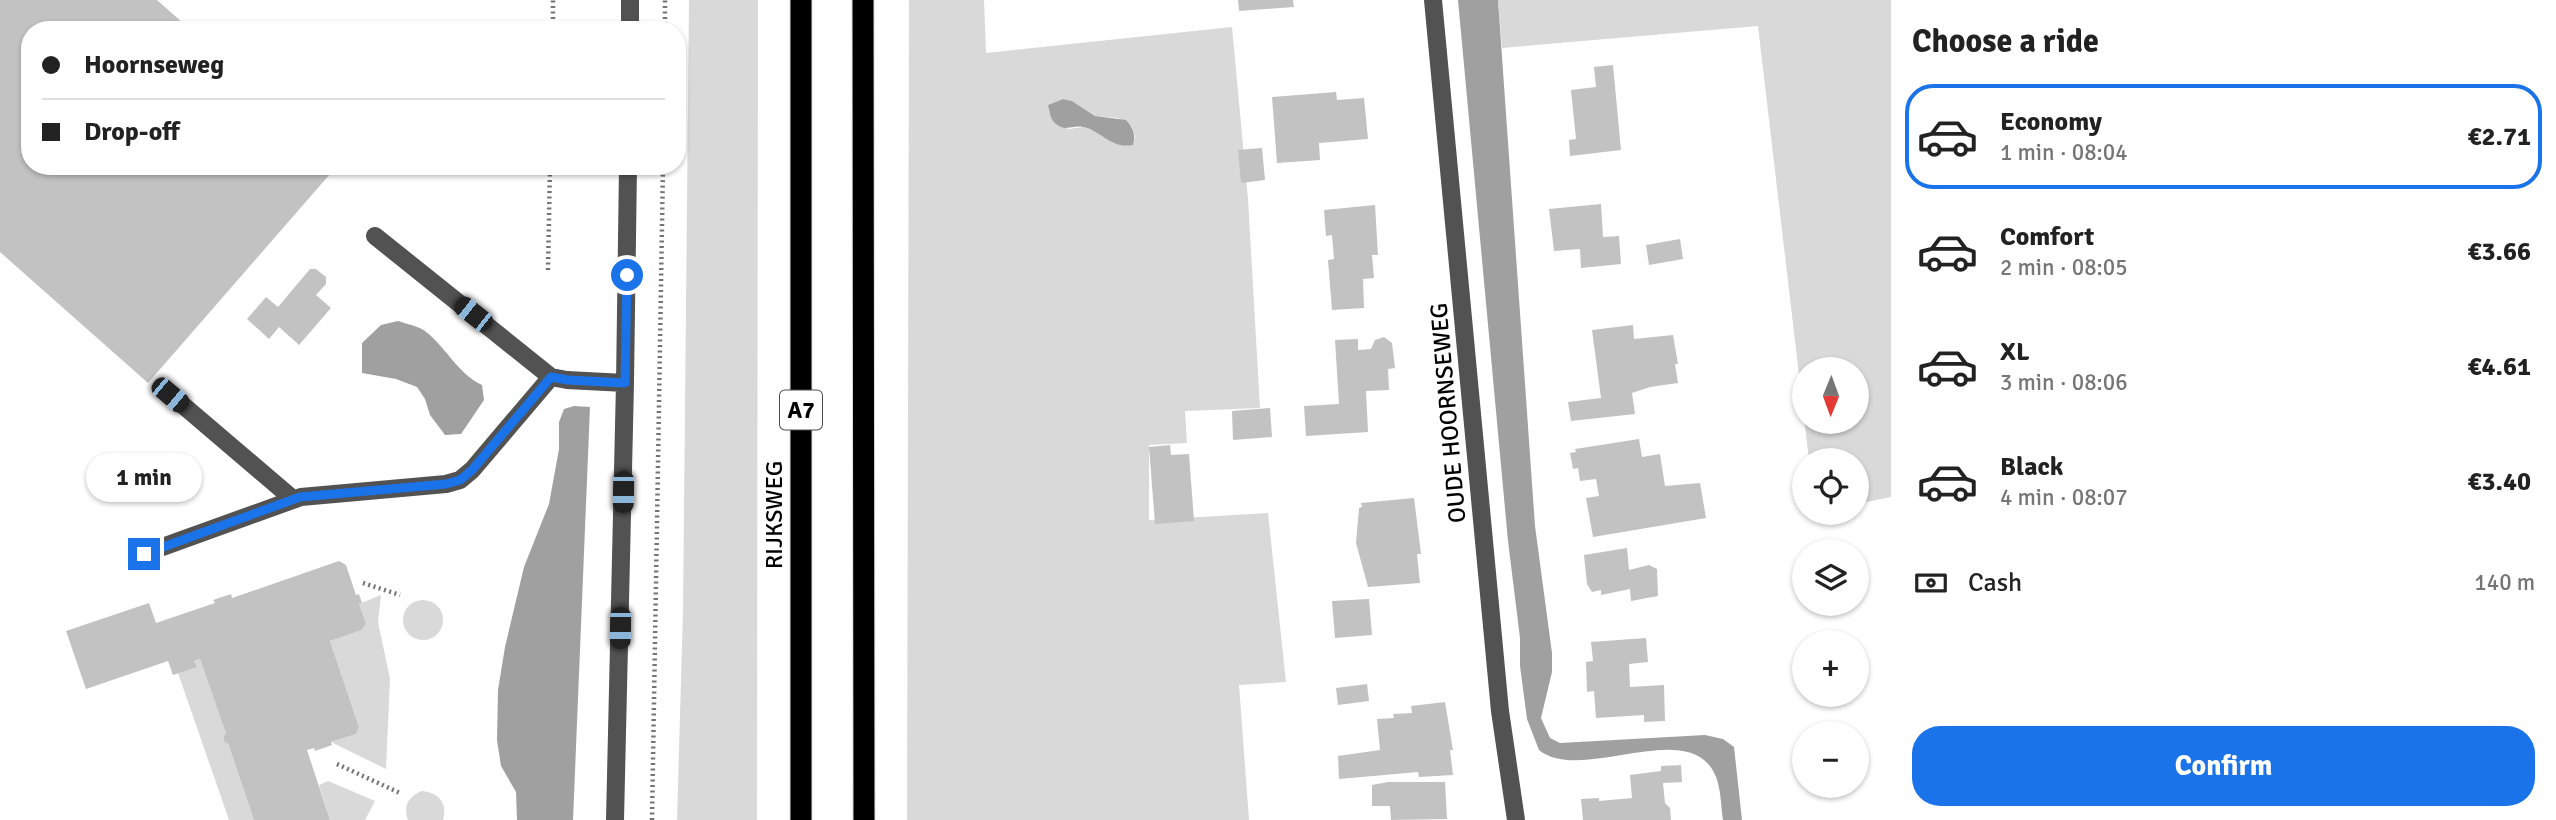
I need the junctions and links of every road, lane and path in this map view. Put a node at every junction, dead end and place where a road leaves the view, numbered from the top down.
1 (553, 0) edge
2 (630, 0) edge
3 (665, 0) edge
4 (801, 0) edge
5 (863, 0) edge
6 (1433, 0) edge
7 (553, 21) edge
8 (630, 21) edge
9 (665, 21) edge
10 (550, 175) edge
11 (628, 175) edge
12 (663, 175) edge
13 (374, 236) dead end
14 (548, 270) dead end
15 (551, 377) junction
16 (625, 383) junction
17 (170, 395) dead end
18 (293, 499) junction
19 (144, 554) dead end
20 (363, 583) dead end
21 (400, 595) dead end
22 (337, 764) dead end
23 (400, 793) dead end
24 (615, 820) edge
25 (652, 820) edge
26 (801, 820) edge
27 (864, 820) edge
28 (1516, 820) edge

1 - 7 path
2 - 8 street
3 - 9 path
4 - 26 highway, RIJKSWEG / A7
5 - 27 highway
6 - 28 street, OUDE HOORNSEWEG
10 - 14 path
11 - 16 street
12 - 25 path
13 - 15 street
15 - 16 street
15 - 18 street
16 - 24 street
17 - 18 street
18 - 19 street
20 - 21 path
22 - 23 path

